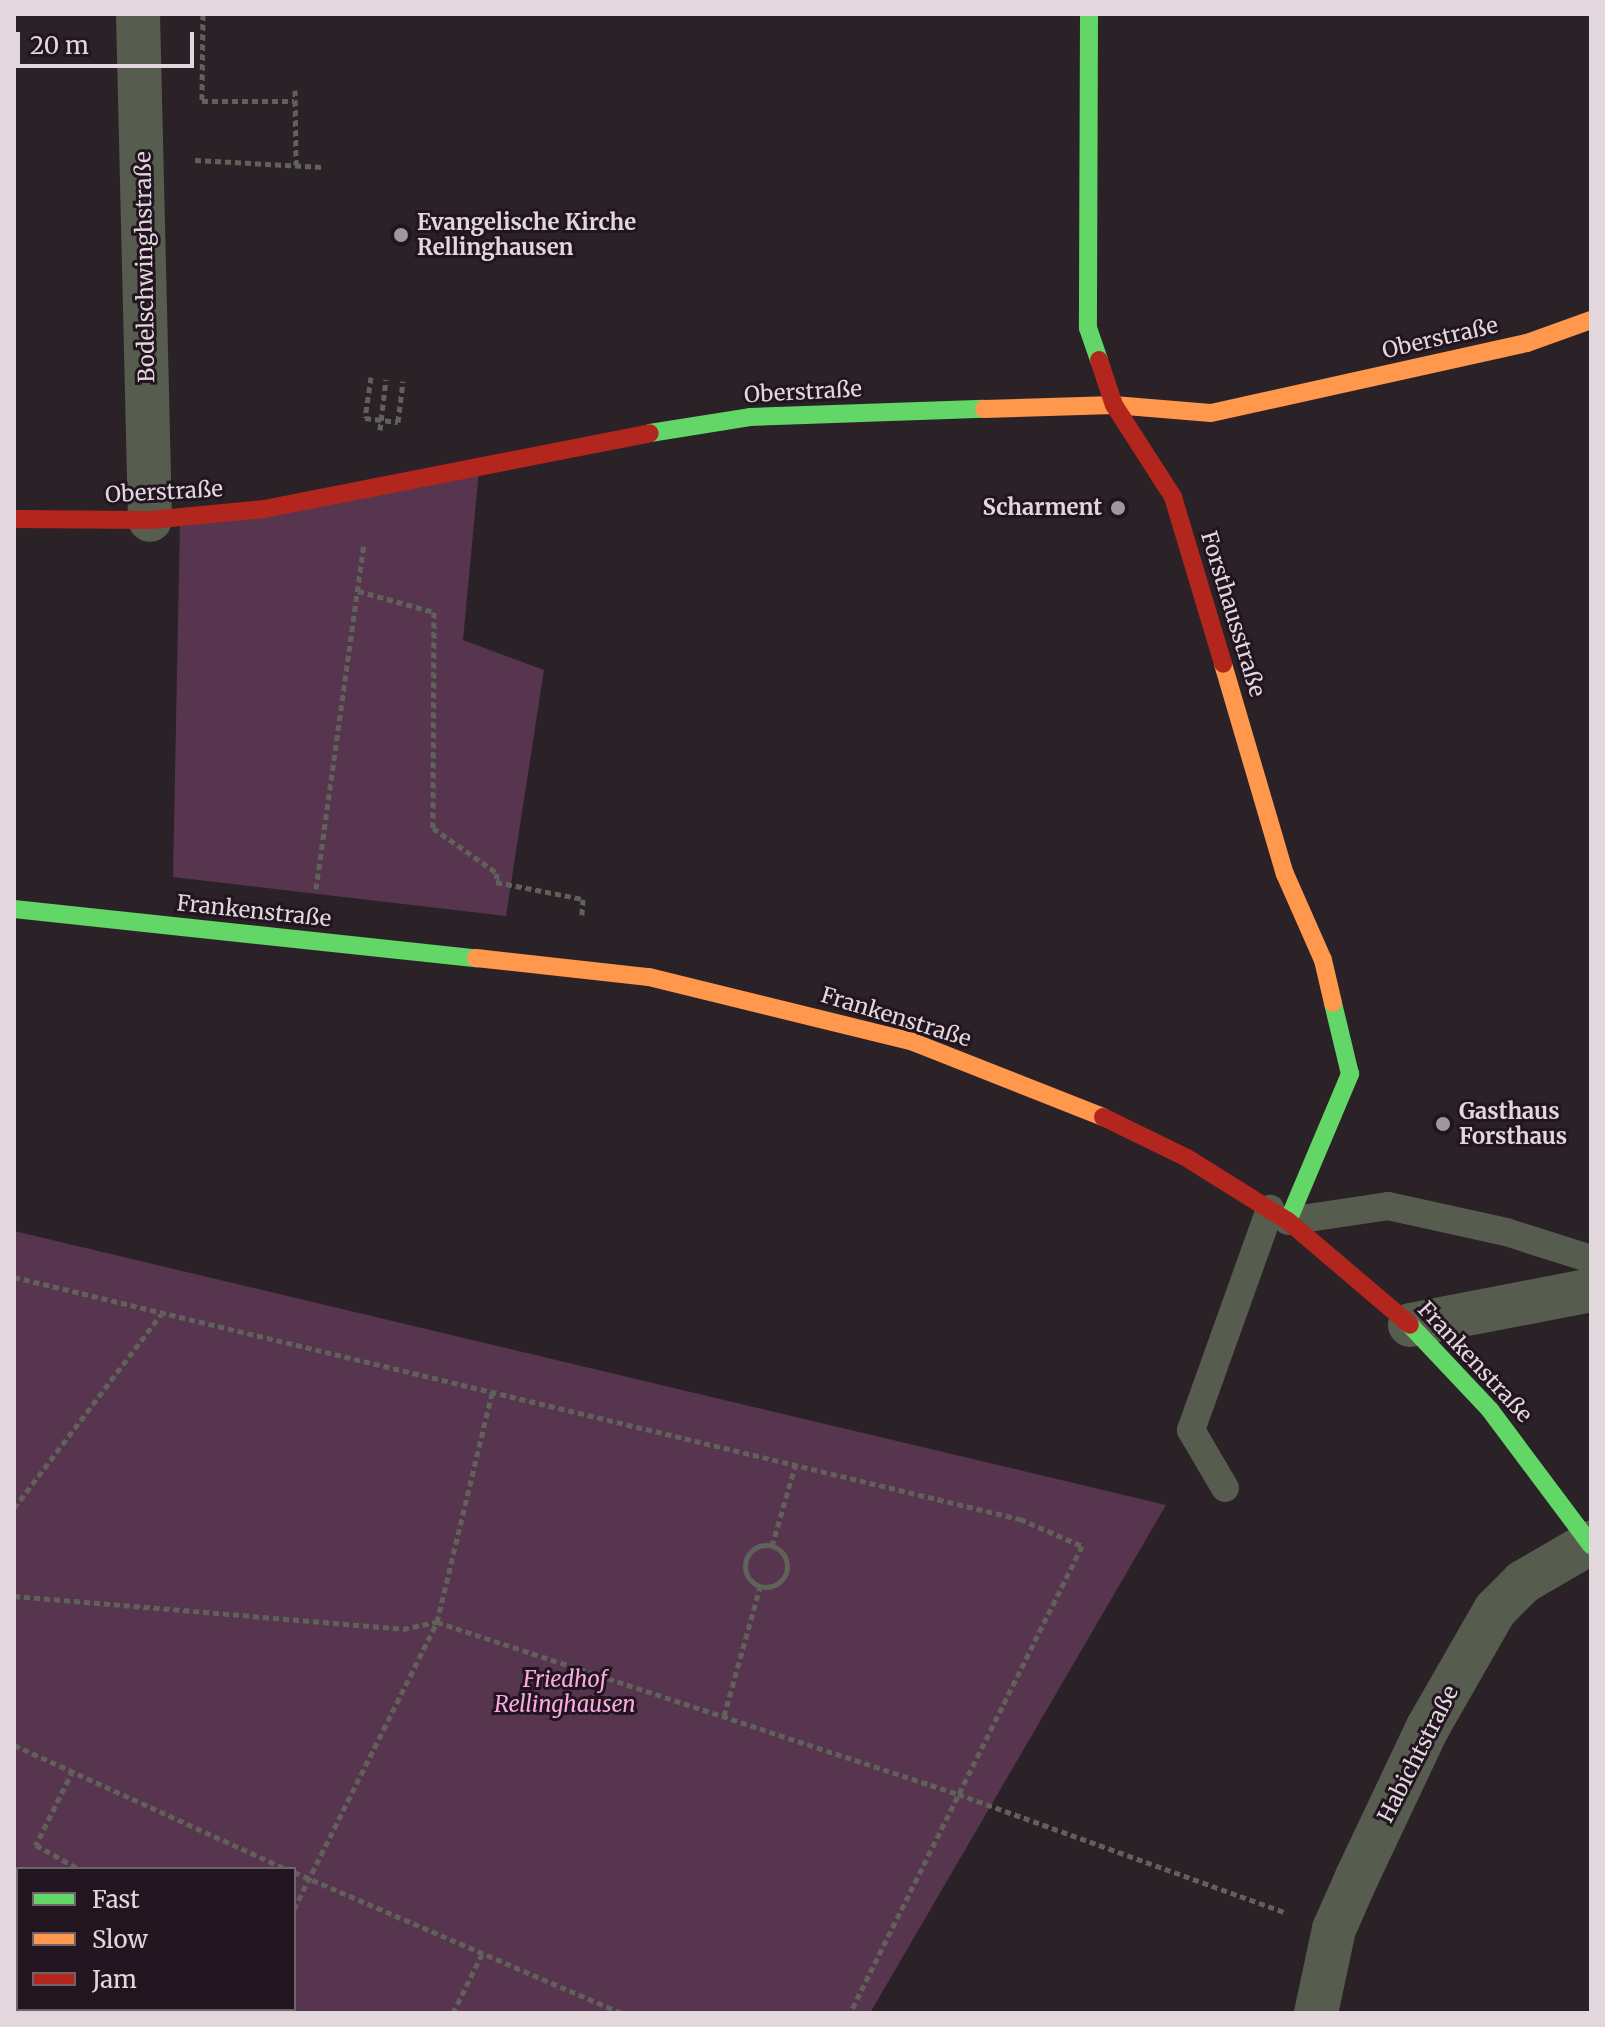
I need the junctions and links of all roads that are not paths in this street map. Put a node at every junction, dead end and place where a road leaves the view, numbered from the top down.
1 (138, 14) edge
2 (1089, 14) edge
3 (1591, 320) edge
4 (1114, 405) junction
5 (14, 519) edge
6 (150, 520) junction
7 (14, 909) edge
8 (1279, 1215) junction
9 (1591, 1259) edge
10 (1591, 1290) edge
11 (1410, 1325) junction
12 (1225, 1488) dead end
13 (1590, 1544) edge
14 (1316, 2013) edge

1 - 6 street, Bodelschwinghstraße
2 - 4 street, Forsthausstraße
3 - 4 street, Oberstraße
4 - 6 street, Oberstraße
4 - 8 street, Forsthausstraße
5 - 6 street, Oberstraße
7 - 8 street, Frankenstraße
8 - 9 lane
8 - 11 street, Frankenstraße
8 - 12 lane
10 - 11 street
11 - 13 street, Frankenstraße
13 - 14 street, Habichtstraße

